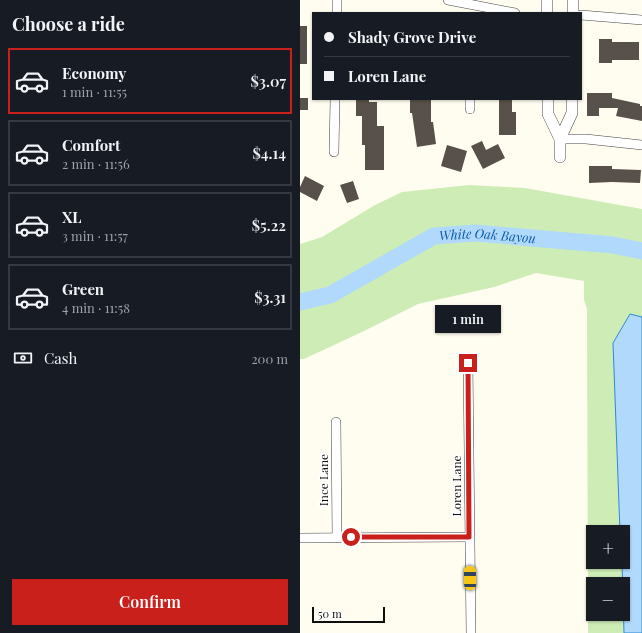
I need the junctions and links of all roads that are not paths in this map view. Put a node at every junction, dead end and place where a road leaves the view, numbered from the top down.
1 (337, 0) edge
2 (448, 0) edge
3 (547, 0) edge
4 (572, 0) edge
5 (473, 9) edge
6 (337, 12) edge
7 (504, 12) edge
8 (547, 12) edge
9 (572, 12) edge
10 (582, 14) edge
11 (642, 20) edge
12 (335, 100) edge
13 (470, 100) edge
14 (548, 100) edge
15 (572, 100) edge
16 (470, 109) dead end
17 (560, 139) junction
18 (642, 145) edge
19 (334, 152) dead end
20 (560, 157) dead end
21 (468, 363) dead end
22 (336, 422) dead end
23 (337, 537) junction
24 (469, 537) junction
25 (300, 538) edge
26 (471, 633) edge

1 - 6 street
2 - 5 street
3 - 8 street
4 - 9 street
5 - 7 street
10 - 11 street
12 - 19 street
13 - 16 street
14 - 17 street
15 - 17 street
17 - 18 street
17 - 20 street
21 - 24 street, Loren Lane
22 - 23 street, Ince Lane
23 - 24 street
23 - 25 street
24 - 26 street, Loren Lane

